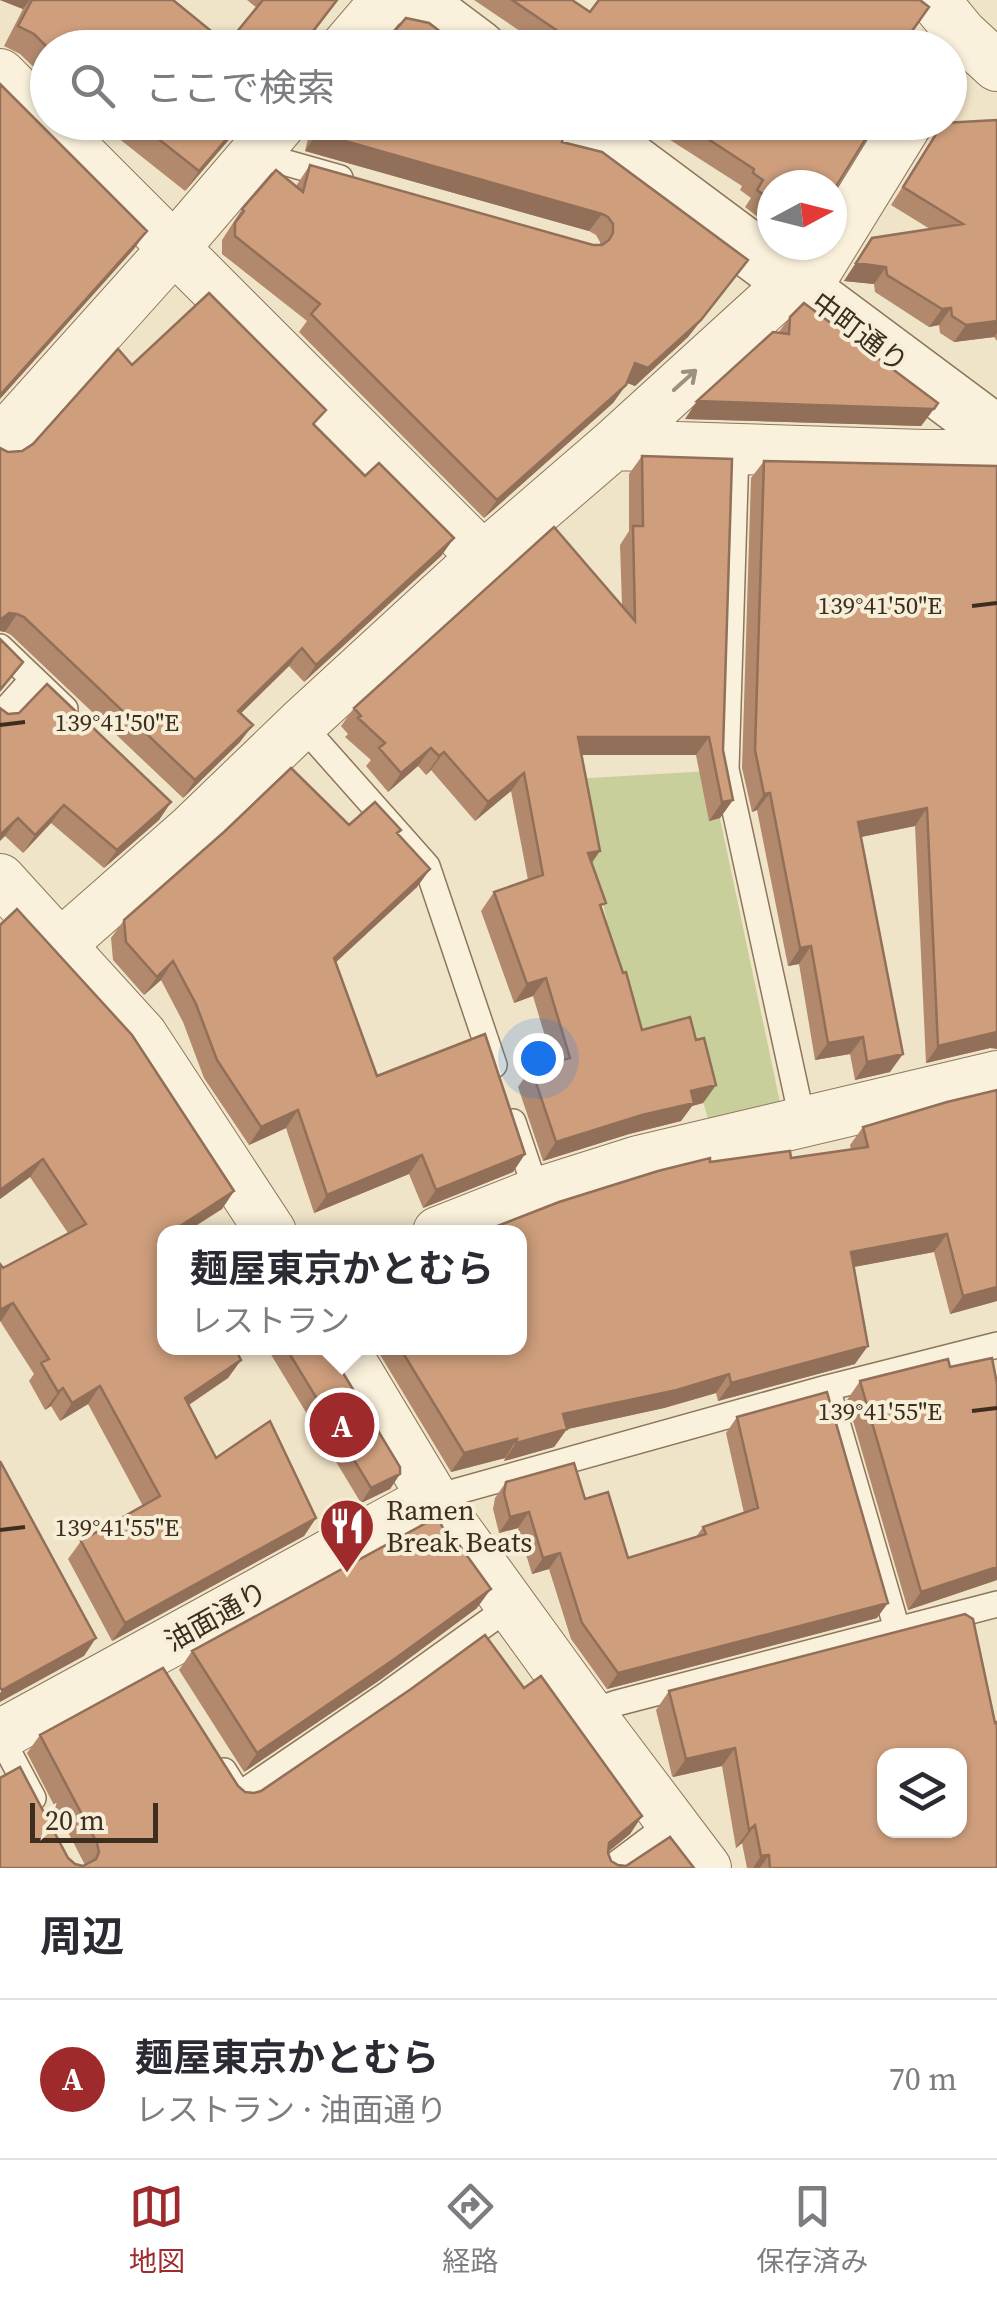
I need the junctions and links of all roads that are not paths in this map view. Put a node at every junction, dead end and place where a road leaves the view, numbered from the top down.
1 (386, 0) edge
2 (414, 0) edge
3 (361, 30) edge
4 (454, 30) edge
5 (0, 74) edge
6 (30, 104) edge
7 (66, 140) edge
8 (266, 140) edge
9 (272, 140) edge
10 (602, 140) edge
11 (896, 140) edge
12 (365, 185) edge
13 (174, 248) junction
14 (798, 286) junction
15 (0, 442) edge
16 (613, 445) junction
17 (736, 450) junction
18 (996, 454) edge
19 (483, 557) junction
20 (0, 648) edge
21 (34, 679) junction
22 (0, 716) edge
23 (77, 720) edge
24 (301, 724) junction
25 (0, 879) edge
26 (60, 945) junction
27 (997, 1076) edge
28 (803, 1123) junction
29 (537, 1192) junction
30 (266, 1225) edge
31 (455, 1225) edge
32 (997, 1345) edge
33 (347, 1355) edge
34 (827, 1388) junction
35 (433, 1498) junction
36 (512, 1605) junction
37 (997, 1606) edge
38 (898, 1629) junction
39 (589, 1713) junction
40 (0, 1735) edge
41 (209, 1748) edge
42 (44, 1818) edge
43 (671, 1823) junction
44 (611, 1868) edge
45 (706, 1868) edge

1 - 3 street
2 - 4 street
5 - 6 street
7 - 13 street
8 - 13 street
9 - 12 lane
10 - 14 street, 中町通り
11 - 14 street
13 - 15 street
13 - 19 street
16 -> 14 street
14 - 18 street, 中町通り
16 - 17 street
16 - 19 street
17 - 18 street
17 - 28 lane
19 - 24 street
20 - 21 lane
21 - 22 lane
21 - 23 lane
24 - 26 street
24 - 29 lane
25 - 26 street
26 - 30 street
27 - 28 street
28 - 29 street
29 - 31 street
32 - 34 lane
33 - 35 street
34 - 35 lane
34 - 38 lane
35 - 36 street
35 - 40 street, 油面通り
36 - 39 street
36 - 41 lane
37 - 38 lane
38 - 39 lane
39 - 43 street
40 - 42 lane
43 - 44 lane
43 - 45 street

